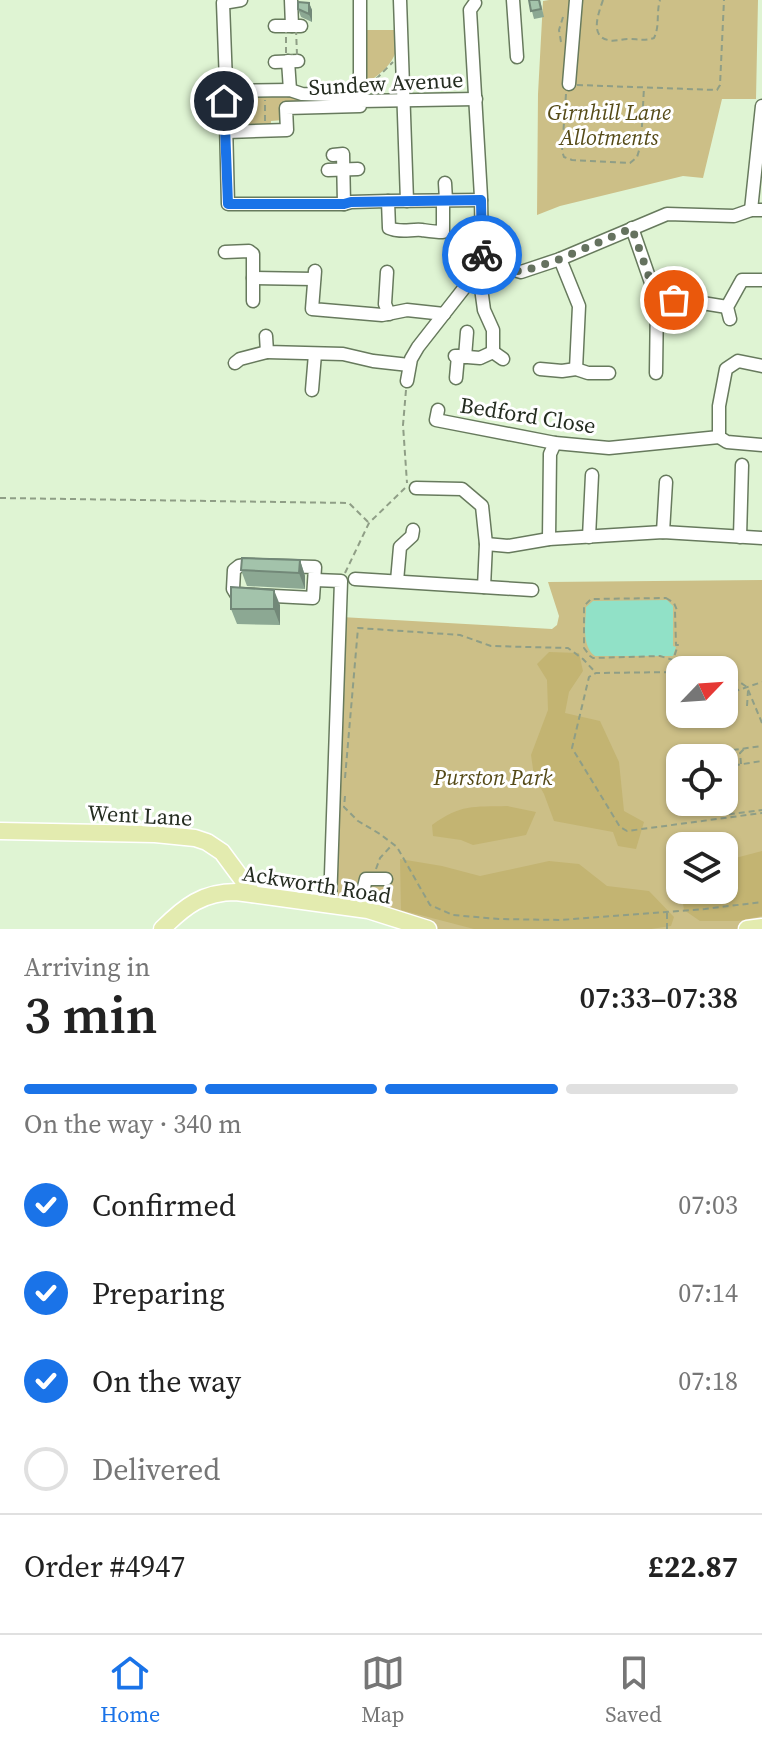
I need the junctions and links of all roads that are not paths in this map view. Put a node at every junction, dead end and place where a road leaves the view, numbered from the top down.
1 (241, 0) edge
2 (291, 0) edge
3 (360, 0) edge
4 (400, 0) edge
5 (513, 0) edge
6 (576, 0) edge
7 (479, 1) edge
8 (275, 26) dead end
9 (517, 57) dead end
10 (287, 61) dead end
11 (569, 84) road end
12 (290, 90) junction
13 (225, 91) junction
14 (360, 98) junction
15 (476, 99) junction
16 (404, 101) junction
17 (762, 106) edge
18 (227, 132) junction
19 (333, 155) dead end
20 (759, 164) edge
21 (358, 169) dead end
22 (328, 170) dead end
23 (343, 170) junction
24 (445, 183) dead end
25 (444, 200) junction
26 (481, 200) junction
27 (388, 201) junction
28 (407, 201) junction
29 (344, 204) junction
30 (757, 210) edge
31 (632, 228) junction
32 (225, 252) dead end
33 (560, 259) junction
34 (482, 261) junction
35 (387, 272) dead end
36 (253, 278) junction
37 (472, 278) junction
38 (762, 280) edge
39 (657, 300) junction
40 (253, 301) dead end
41 (389, 314) junction
42 (444, 314) junction
43 (467, 332) dead end
44 (266, 336) dead end
45 (267, 352) junction
46 (315, 354) junction
47 (459, 356) junction
48 (235, 363) dead end
49 (409, 365) junction
50 (762, 366) edge
51 (540, 369) dead end
52 (582, 371) junction
53 (609, 373) dead end
54 (656, 373) dead end
55 (456, 378) dead end
56 (407, 381) road end
57 (312, 390) dead end
58 (438, 410) dead end
59 (719, 437) junction
60 (555, 443) junction
61 (762, 445) edge
62 (742, 465) dead end
63 (592, 475) dead end
64 (666, 482) dead end
65 (416, 488) dead end
66 (413, 530) dead end
67 (663, 532) junction
68 (589, 537) junction
69 (740, 537) junction
70 (762, 538) edge
71 (549, 539) junction
72 (486, 544) junction
73 (315, 580) junction
74 (348, 580) junction
75 (397, 581) junction
76 (484, 587) junction
77 (532, 590) dead end
78 (0, 831) edge
79 (386, 879) dead end
80 (253, 894) junction
81 (330, 904) junction
82 (359, 908) junction
83 (762, 927) edge
84 (162, 929) edge
85 (428, 929) edge
86 (747, 929) edge

1 - 13 street
2 - 8 street
3 - 14 street
4 - 16 street
5 - 9 street
6 - 11 street
7 - 15 street
10 - 12 street
12 - 13 street
12 - 14 street
13 - 18 street
14 - 16 street, Sundew Avenue
14 - 18 street, Sundew Avenue
15 - 16 street, Sundew Avenue
15 - 26 street
16 - 28 street
17 - 20 street
18 - 29 street
19 - 23 street
20 - 30 street
21 - 23 street
22 - 23 street
23 - 29 street
24 - 25 street
25 - 26 street
25 - 27 street
25 - 28 street
26 - 34 street
27 - 28 street
27 - 29 street
30 - 31 street
31 - 33 street
31 - 39 street
32 - 36 street
33 - 34 street
33 - 52 street
34 - 37 street
35 - 41 street
36 - 40 street
36 - 41 street
37 - 42 street
37 - 47 street
38 - 39 street
39 - 54 street
41 - 42 street
42 - 49 street
43 - 47 street
44 - 45 street
45 - 46 street
45 - 48 street
46 - 49 street
46 - 57 street
47 - 55 street
49 - 56 street
50 - 59 street
51 - 52 street
52 - 53 street
58 - 60 street, Bedford Close
59 - 60 street, Bedford Close
59 - 61 street, Bedford Close
60 - 71 street
62 - 69 street
63 - 68 street
64 - 67 street
65 - 72 street
66 - 75 street
67 - 68 street
67 - 69 street
68 - 71 street
69 - 70 street
71 - 72 street
72 - 76 street
73 - 73 street
73 - 74 street
74 - 75 street
74 - 81 street
75 - 76 street
76 - 77 street
78 - 80 main road, Went Lane
79 - 82 street
80 - 81 main road, Ackworth Road
80 - 84 main road, Ackworth Road
81 - 82 main road, Ackworth Road
82 - 85 main road, Ackworth Road
83 - 86 main road

